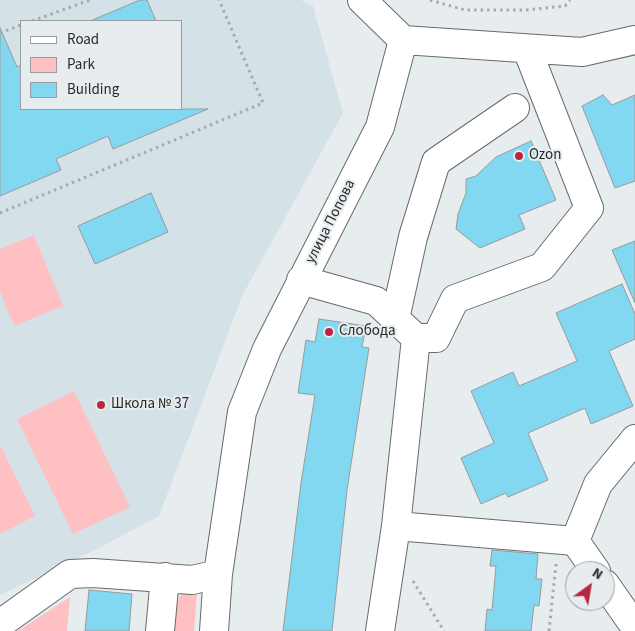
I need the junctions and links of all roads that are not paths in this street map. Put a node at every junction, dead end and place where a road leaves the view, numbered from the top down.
1 (362, 0) edge
2 (403, 40) junction
3 (635, 40) edge
4 (527, 48) junction
5 (515, 108) dead end
6 (301, 280) junction
7 (395, 319) junction
8 (416, 338) junction
9 (635, 439) edge
10 (394, 537) junction
11 (566, 541) junction
12 (586, 561) edge
13 (218, 574) junction
14 (165, 577) junction
15 (615, 598) edge
16 (0, 624) edge
17 (635, 627) edge
18 (160, 631) edge
19 (214, 631) edge
20 (380, 631) edge

1 - 2 street
2 - 4 street
2 - 6 street, улица Попова
3 - 4 street
4 - 8 street
5 - 7 street
6 - 7 street
6 - 13 street, улица Попова
7 - 8 street
8 - 10 street
9 - 11 street
10 - 11 street
10 - 20 street
11 - 12 street
13 - 14 street
13 - 19 street, улица Попова
14 - 16 street
14 - 18 street
15 - 17 street

